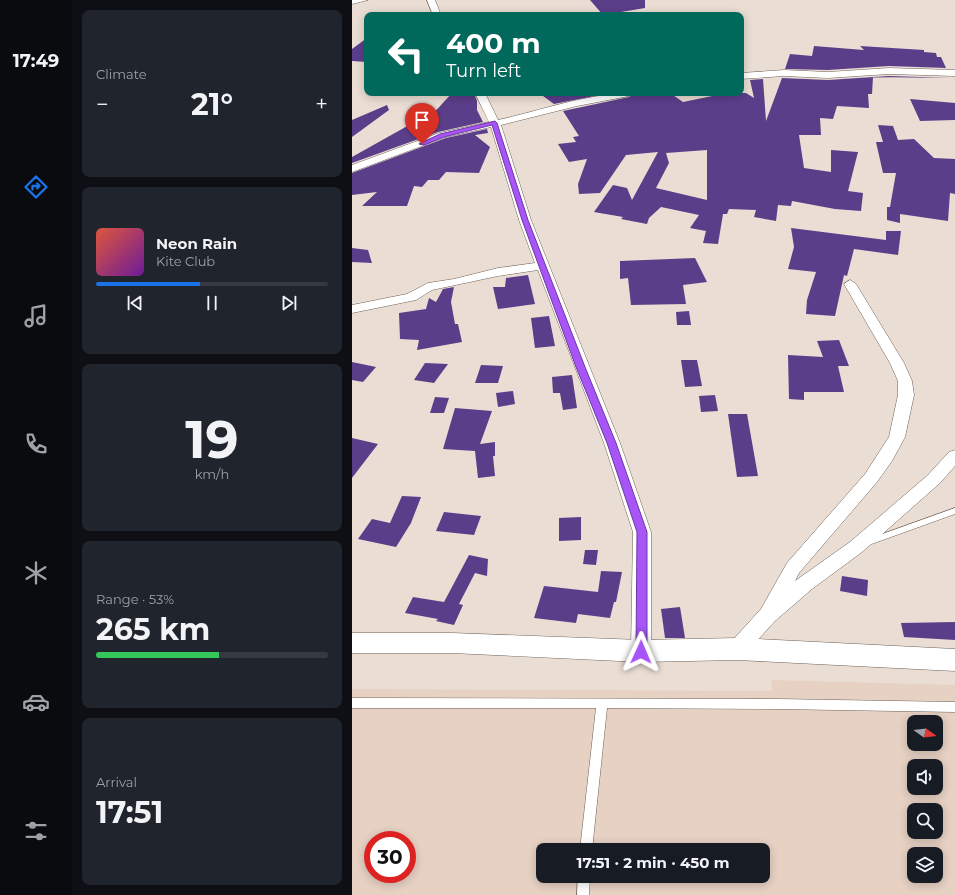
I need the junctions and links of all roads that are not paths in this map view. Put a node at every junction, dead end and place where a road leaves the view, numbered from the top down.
1 (364, 0) edge
2 (431, 0) edge
3 (352, 2) edge
4 (436, 12) edge
5 (955, 73) edge
6 (744, 76) edge
7 (482, 96) edge
8 (573, 96) edge
9 (613, 96) edge
10 (576, 103) junction
11 (495, 123) junction
12 (352, 170) edge
13 (543, 266) junction
14 (850, 284) dead end
15 (352, 309) edge
16 (955, 456) edge
17 (955, 511) edge
18 (856, 547) junction
19 (768, 615) junction
20 (352, 643) edge
21 (737, 649) junction
22 (641, 652) junction
23 (955, 660) edge
24 (352, 703) edge
25 (602, 704) junction
26 (955, 707) edge
27 (587, 843) edge
28 (584, 883) edge
29 (583, 895) edge

1 - 3 street
2 - 4 street
5 - 6 street
7 - 11 street
8 - 10 street
9 - 10 street
10 - 11 street
11 - 12 street
11 - 13 street
13 - 15 street
13 - 22 street
14 - 19 street
16 - 18 street
17 - 18 lane
18 - 19 street
19 - 21 street
20 - 22 street
21 - 22 street
21 - 23 street
24 - 25 lane
25 - 26 lane
25 - 27 lane
28 - 29 lane

